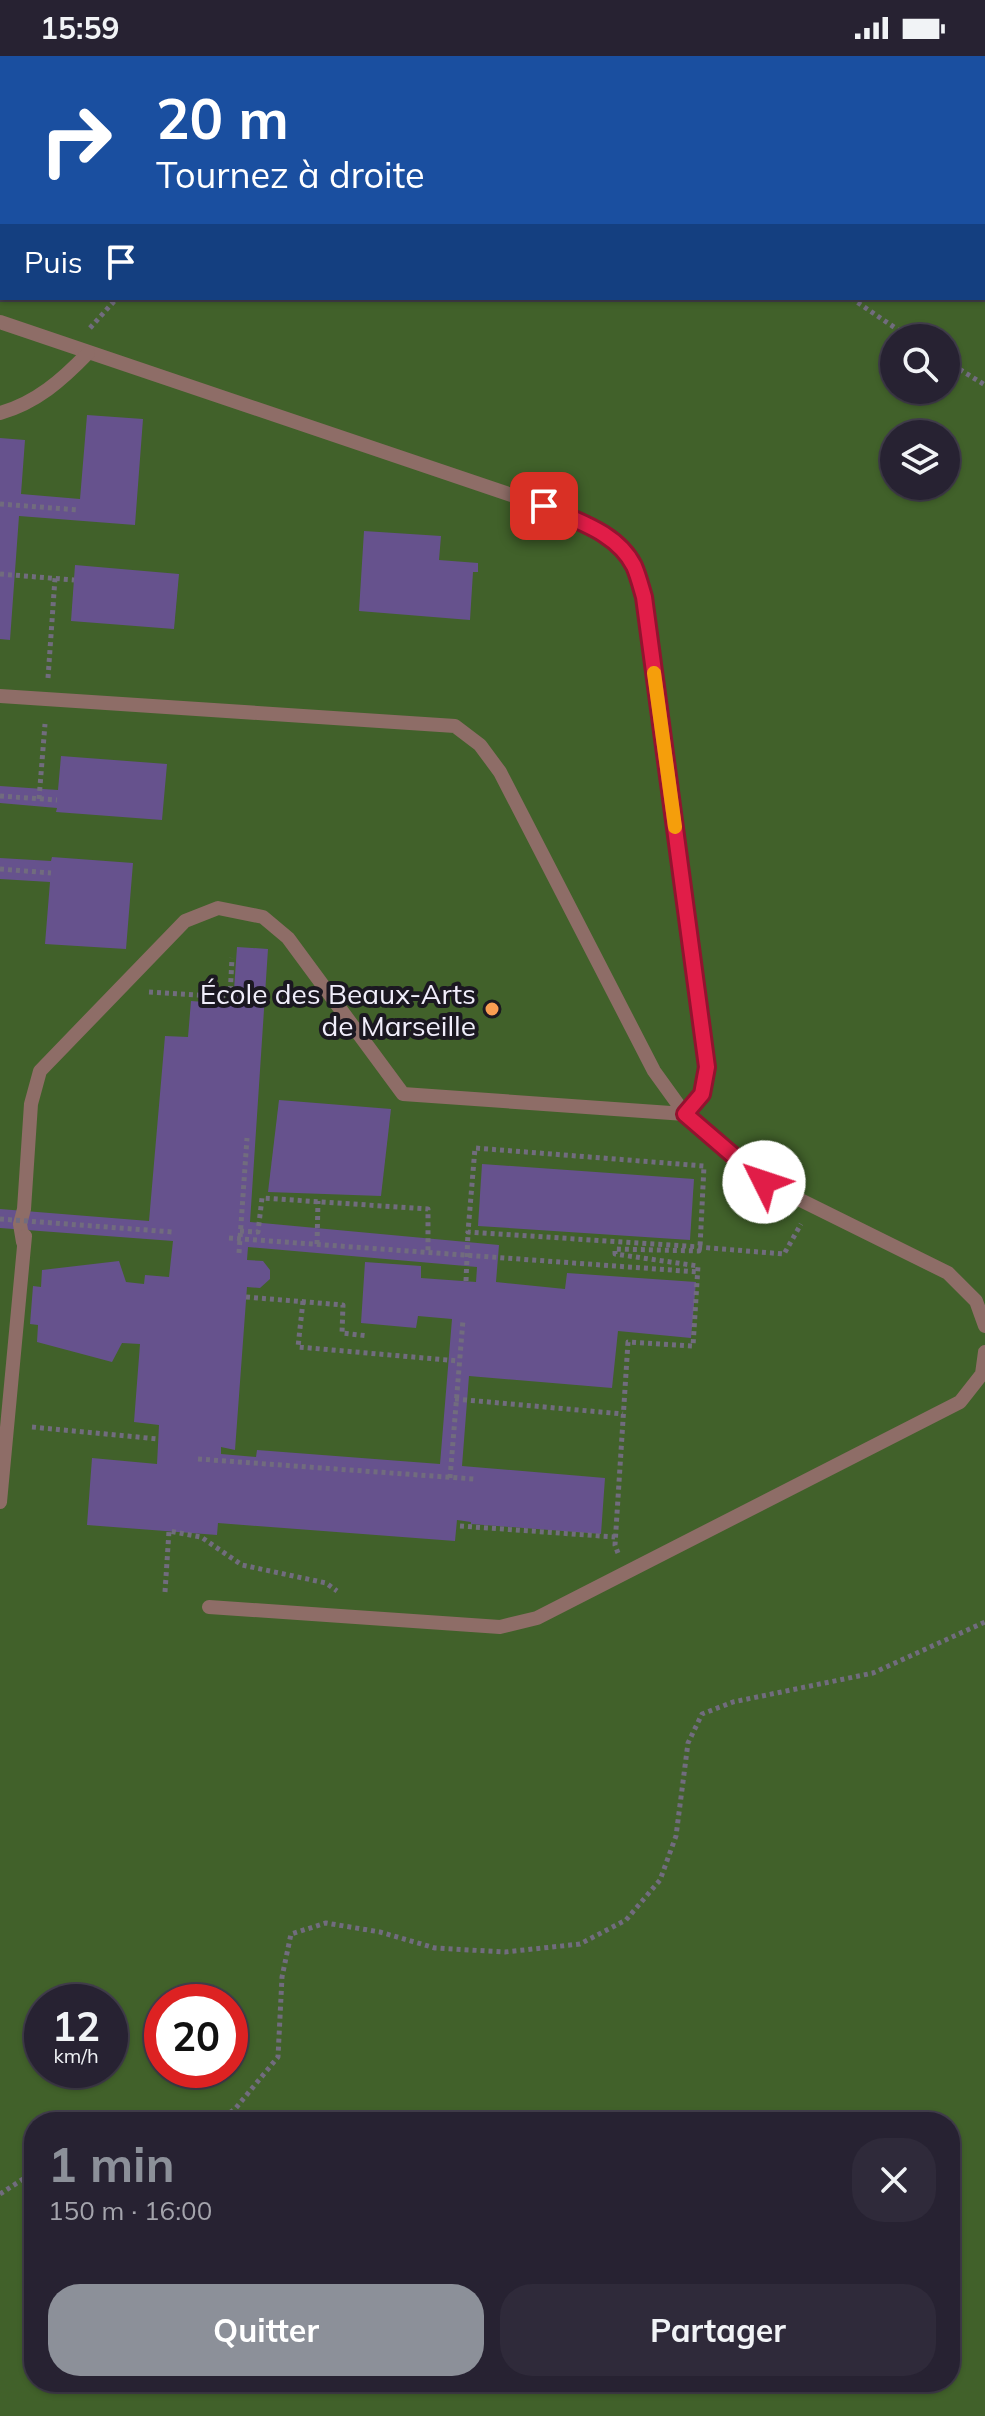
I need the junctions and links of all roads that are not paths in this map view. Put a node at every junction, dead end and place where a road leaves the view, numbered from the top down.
1 (0, 322) edge
2 (88, 353) junction
3 (0, 413) edge
4 (0, 696) edge
5 (685, 1114) junction
6 (985, 1326) edge
7 (985, 1352) edge
8 (0, 1502) edge
9 (209, 1607) dead end

1 - 2 lane
2 - 3 lane
2 - 5 lane
4 - 5 lane
5 - 6 lane
5 - 8 lane
7 - 9 lane

